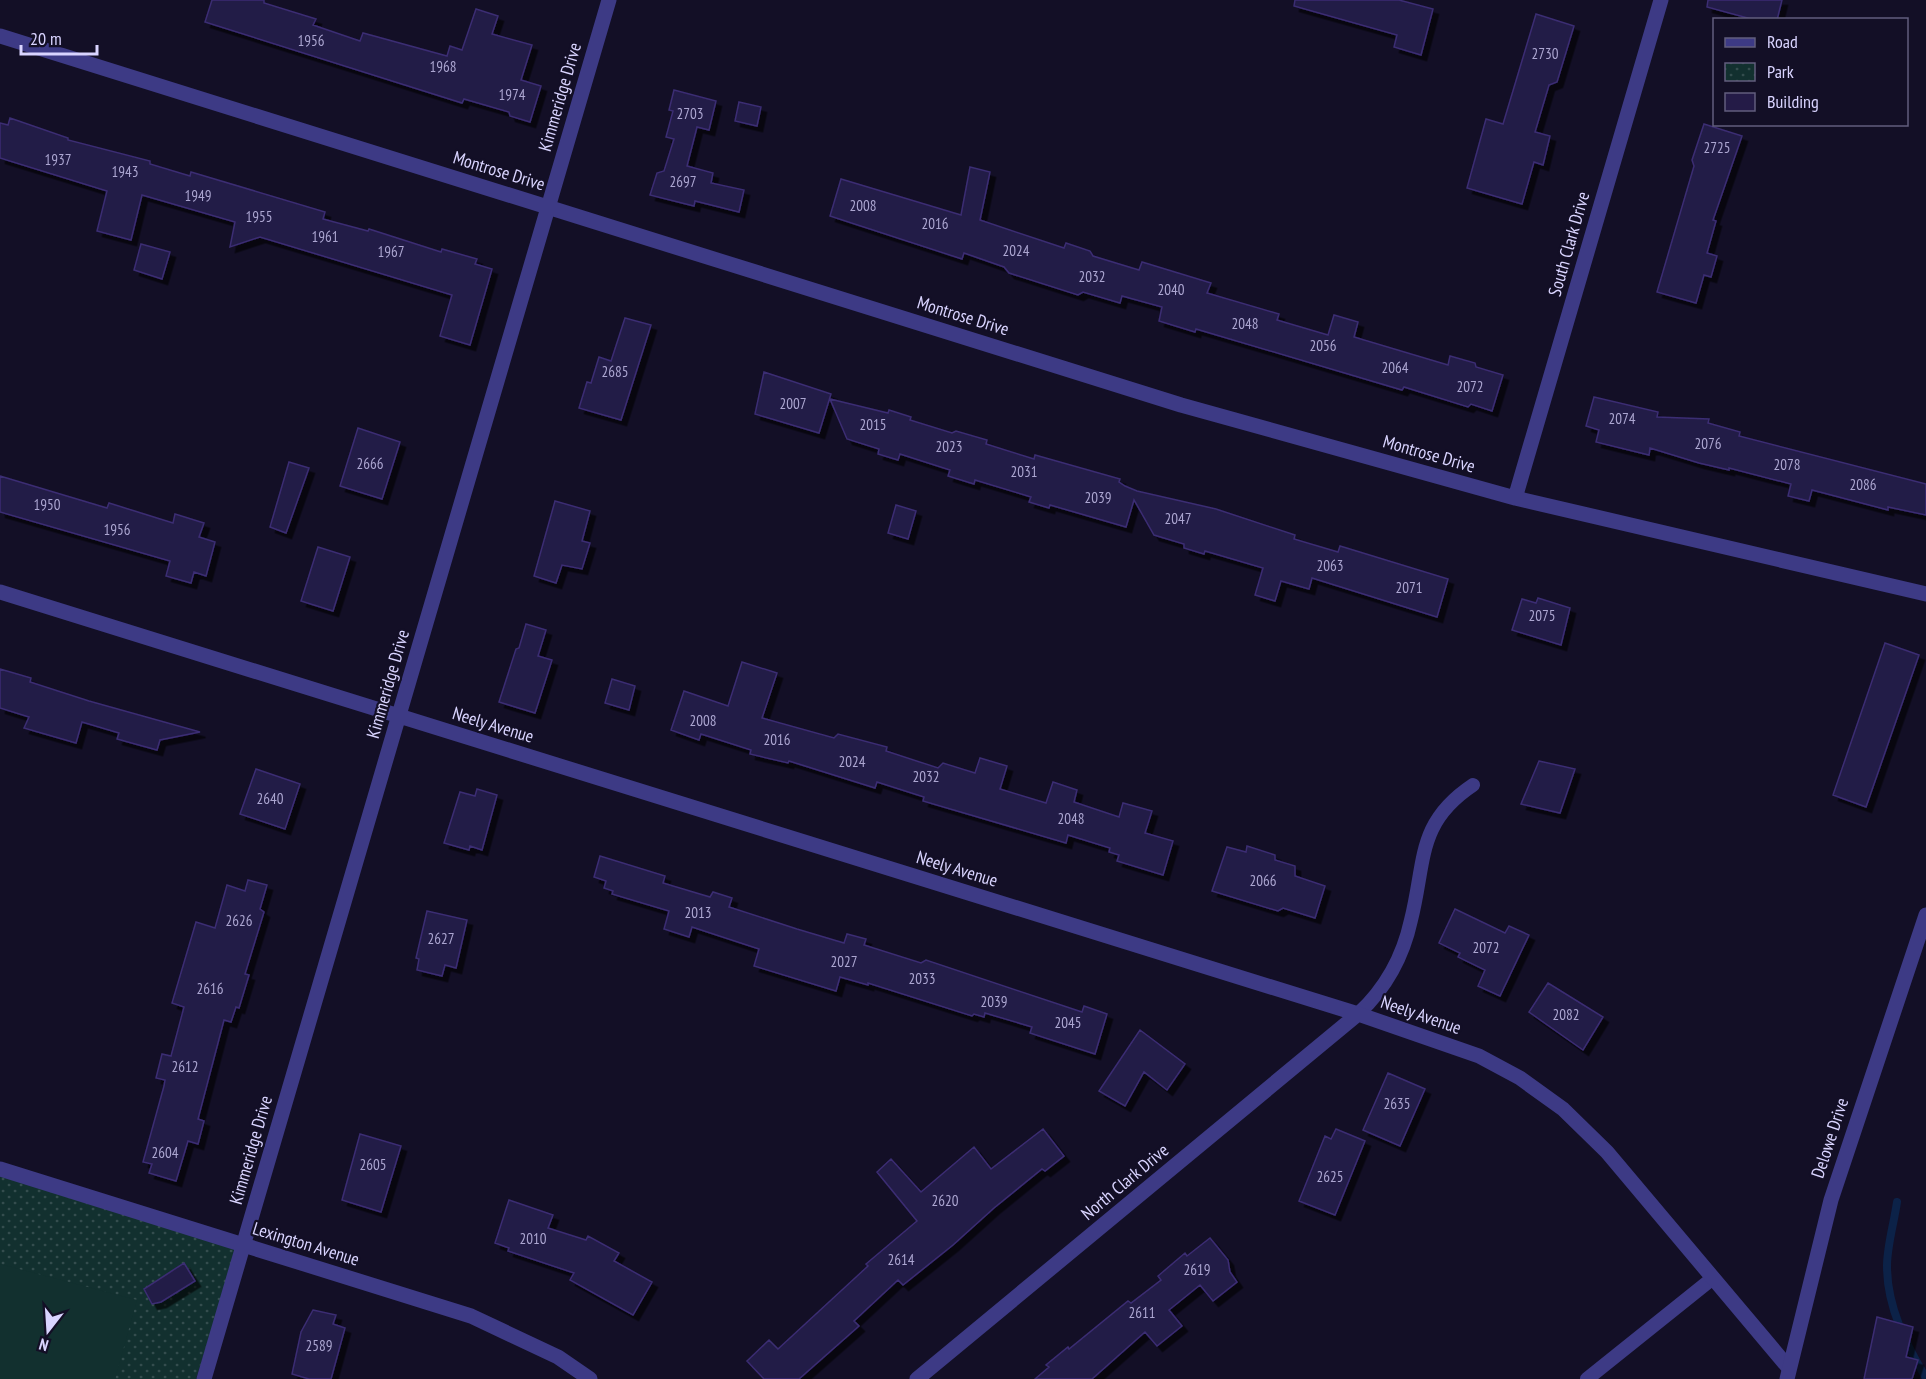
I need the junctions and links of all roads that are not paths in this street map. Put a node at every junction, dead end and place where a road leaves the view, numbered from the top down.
1 (609, 0) edge
2 (1660, 0) edge
3 (0, 36) edge
4 (548, 207) junction
5 (1515, 498) junction
6 (0, 592) edge
7 (1926, 594) edge
8 (399, 716) junction
9 (1473, 785) dead end
10 (1926, 915) edge
11 (1358, 1014) junction
12 (0, 1169) edge
13 (243, 1245) junction
14 (1713, 1278) junction
15 (1787, 1373) edge
16 (204, 1379) edge
17 (590, 1379) edge
18 (917, 1379) edge
19 (1587, 1379) edge

1 - 4 street, Kimmeridge Drive
2 - 5 street, South Clark Drive
3 - 4 street, Montrose Drive
4 - 5 street, Montrose Drive
4 - 8 street, Kimmeridge Drive
5 - 7 street, Montrose Drive
6 - 8 street, Neely Avenue
8 - 11 street, Neely Avenue
8 - 13 street, Kimmeridge Drive
9 - 11 lane
10 - 15 street, Delowe Drive
11 - 14 street, Neely Avenue
11 - 18 street, North Clark Drive
12 - 13 street, Lexington Avenue
13 - 16 street, Kimmeridge Drive
13 - 17 street, Lexington Avenue
14 - 15 street, Neely Avenue
14 - 19 lane

